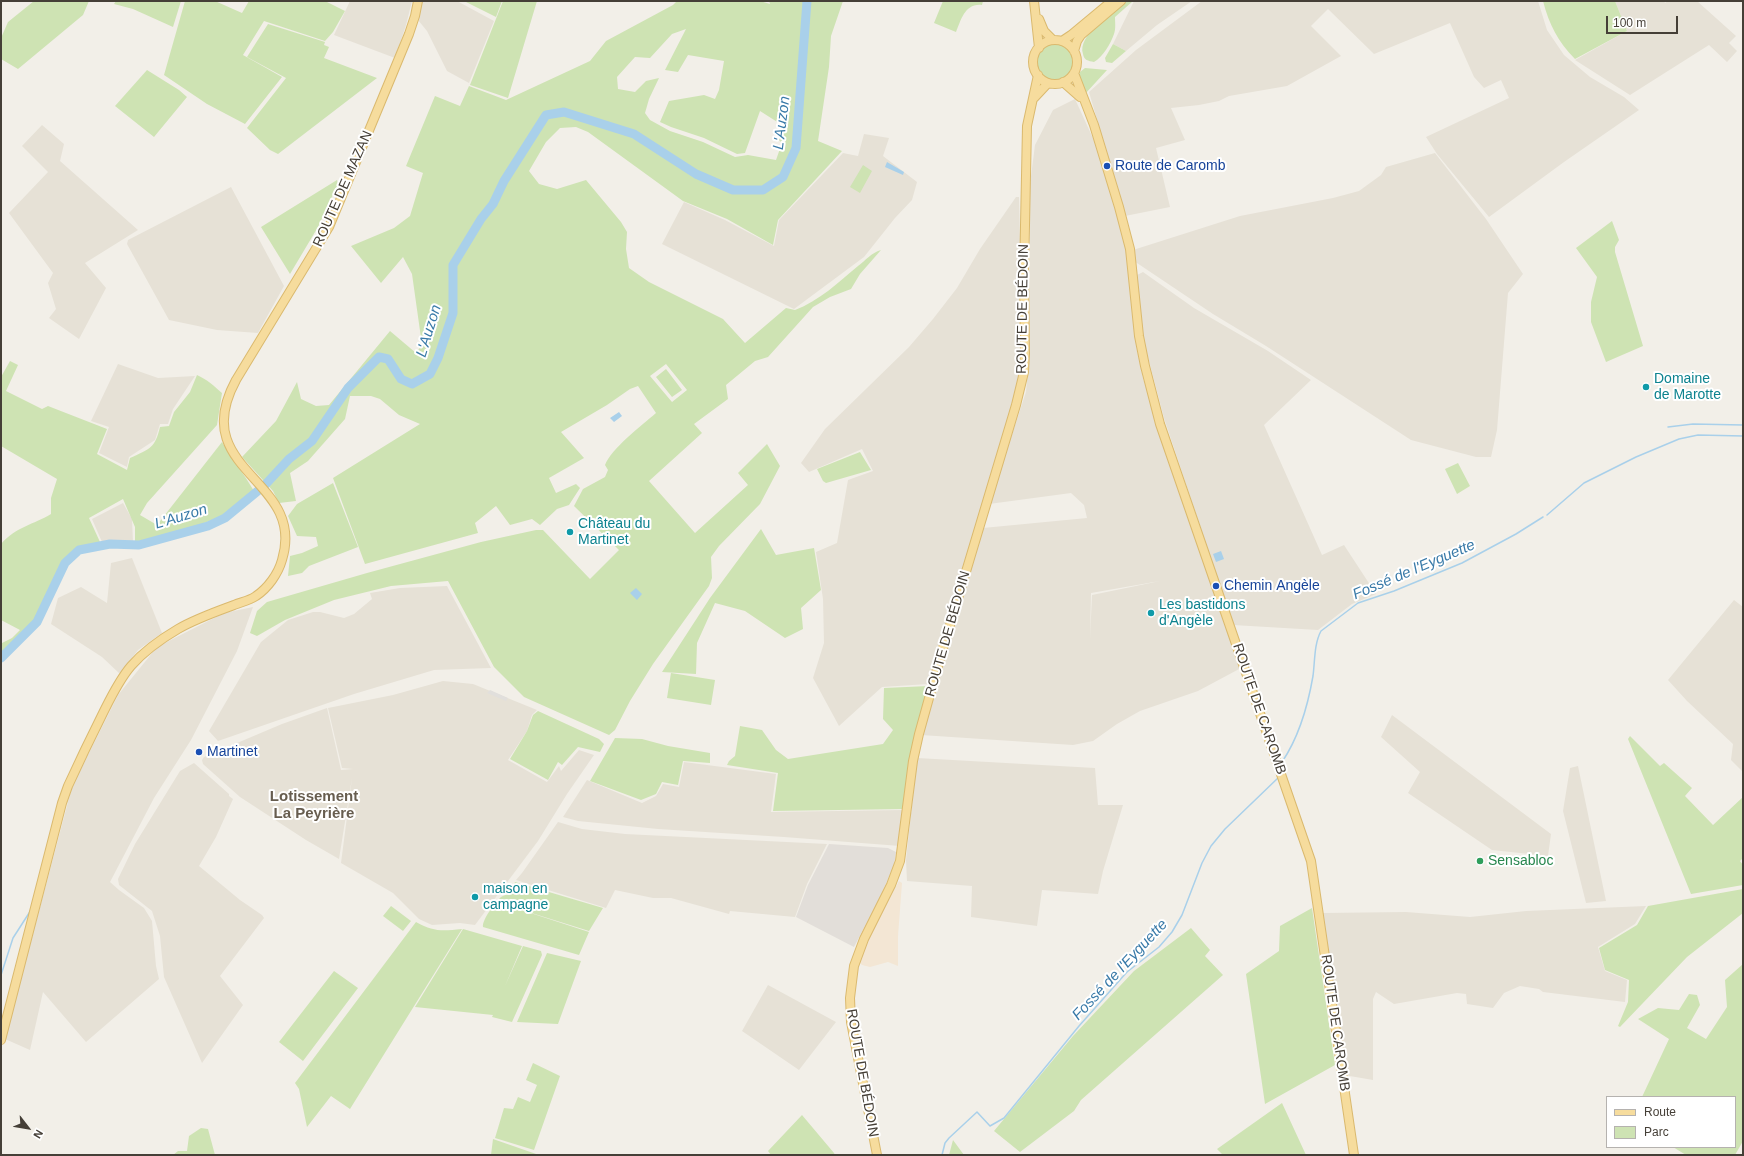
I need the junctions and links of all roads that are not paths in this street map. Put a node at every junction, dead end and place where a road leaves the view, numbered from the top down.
1 (418, 1) edge
2 (1034, 1) edge
3 (1112, 1) edge
4 (1121, 1) edge
5 (1036, 12) junction
6 (1053, 40) junction
7 (1062, 41) junction
8 (1038, 48) junction
9 (1074, 51) junction
10 (1074, 73) junction
11 (1038, 76) junction
12 (1048, 82) junction
13 (1063, 82) junction
14 (1030, 106) junction
15 (1088, 110) junction
16 (1, 1040) edge
17 (877, 1155) edge
18 (1354, 1155) edge

1 - 16 main road, ROUTE DE MAZAN
2 - 5 main road
3 - 7 main road
4 - 9 main road
5 - 6 main road
5 - 8 main road
6 - 7 main road
6 - 8 main road
7 - 9 main road
8 - 11 main road
9 - 10 main road
10 - 13 main road
10 - 15 main road
11 - 12 main road
11 - 14 main road, ROUTE DE BÉDOIN
12 - 13 main road
12 - 14 main road
13 - 15 main road
14 - 17 main road, ROUTE DE BÉDOIN
15 - 18 main road, ROUTE DE CAROMB

